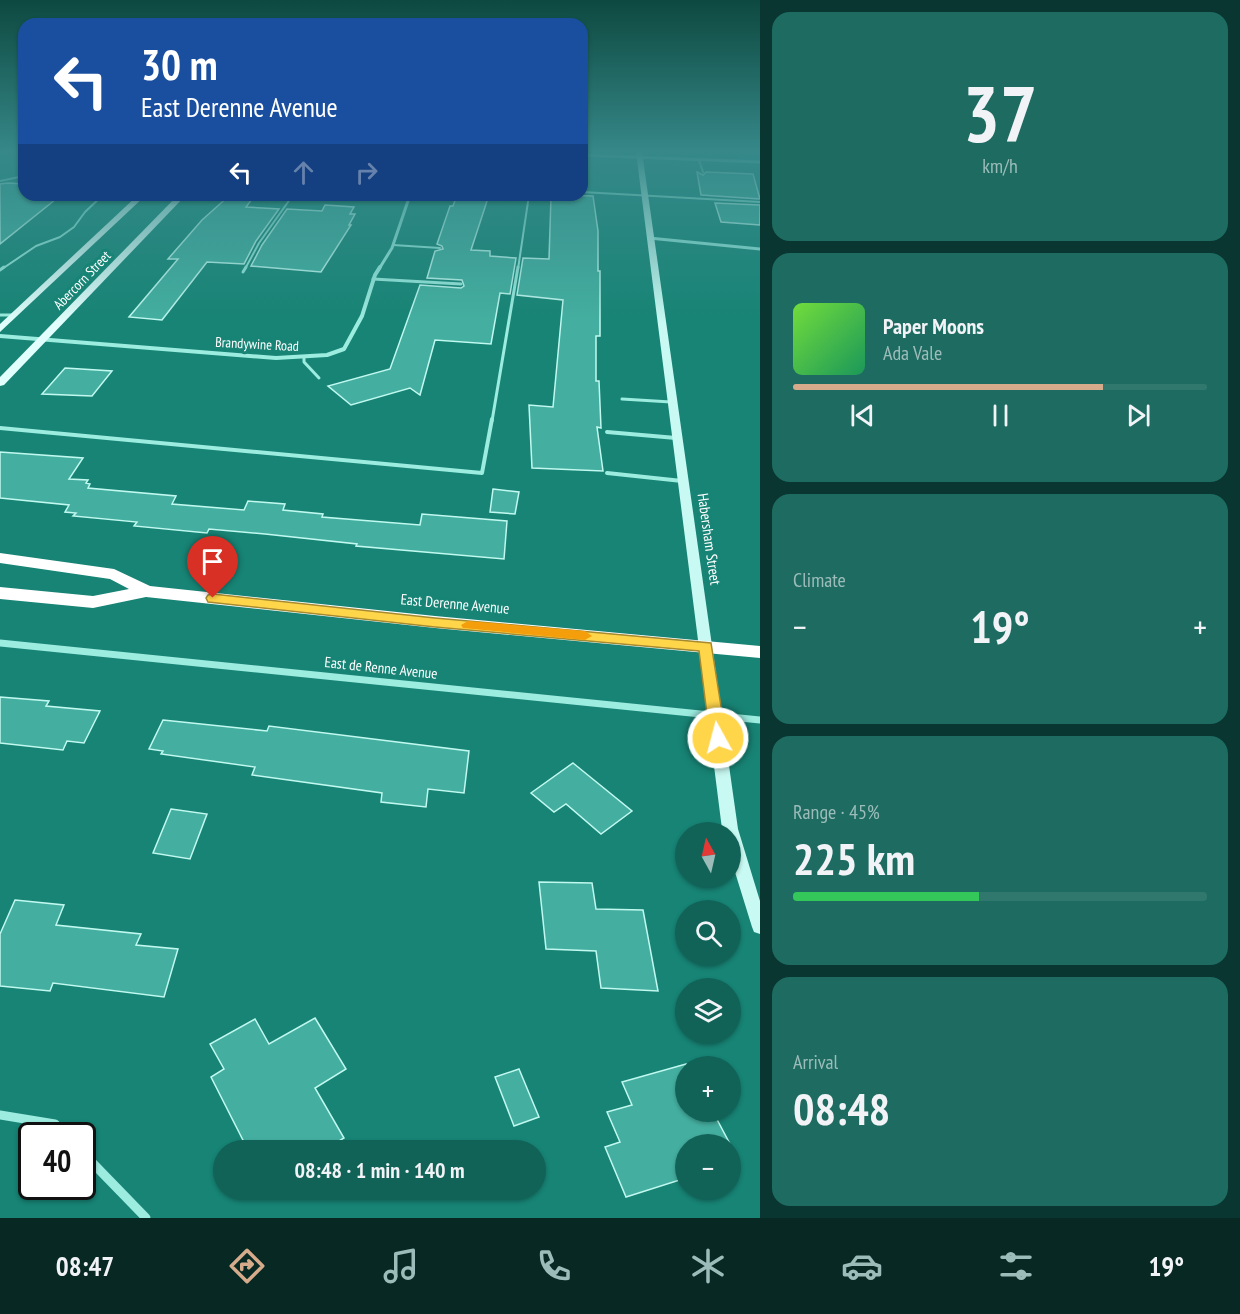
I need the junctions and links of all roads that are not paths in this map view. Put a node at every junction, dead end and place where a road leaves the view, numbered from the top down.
1 (88, 209) edge
2 (127, 209) edge
3 (169, 209) edge
4 (283, 209) edge
5 (405, 209) edge
6 (528, 209) edge
7 (646, 209) edge
8 (649, 238) junction
9 (393, 245) junction
10 (440, 248) dead end
11 (760, 249) edge
12 (0, 270) edge
13 (243, 272) dead end
14 (373, 279) junction
15 (461, 284) dead end
16 (0, 315) edge
17 (14, 315) junction
18 (0, 329) edge
19 (0, 336) edge
20 (43, 339) junction
21 (304, 358) junction
22 (319, 378) dead end
23 (0, 383) edge
24 (622, 399) dead end
25 (671, 402) junction
26 (0, 428) edge
27 (607, 432) dead end
28 (676, 438) junction
29 (607, 473) dead end
30 (682, 481) junction
31 (0, 558) edge
32 (146, 591) junction
33 (0, 593) edge
34 (0, 643) edge
35 (706, 646) junction
36 (760, 652) edge
37 (715, 715) junction
38 (760, 720) edge
39 (760, 927) edge
40 (0, 1115) edge
41 (43, 1122) edge
42 (96, 1166) edge
43 (146, 1218) edge

1 - 12 lane
2 - 17 main road, Abercorn Street
3 - 20 main road, Abercorn Street
4 - 13 lane
5 - 9 street, Brandywine Road
6 - 26 lane
7 - 8 street, Habersham Street
8 - 11 street
8 - 25 street, Habersham Street
9 - 10 lane
9 - 14 street, Brandywine Road
14 - 15 lane
14 - 21 street, Brandywine Road
16 - 17 lane
17 - 18 main road, Abercorn Street
19 - 20 street, Brandywine Road
20 - 21 street, Brandywine Road
20 - 23 main road, Abercorn Street
21 - 22 lane
24 - 25 lane
25 - 28 street, Habersham Street
27 - 28 lane
28 - 30 street, Habersham Street
29 - 30 lane
30 - 35 street, Habersham Street
31 - 32 highway, East Derenne Avenue
32 - 33 highway, East Derenne Avenue
32 - 35 highway, East Derenne Avenue
34 - 37 street, East de Renne Avenue
35 - 36 highway, East Derenne Avenue
35 - 37 street, Habersham Street
37 - 38 street, East de Renne Avenue
37 - 39 street, Habersham Street
40 - 41 street
42 - 43 street

